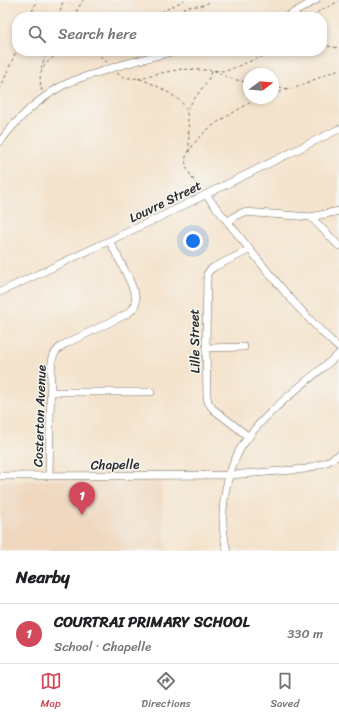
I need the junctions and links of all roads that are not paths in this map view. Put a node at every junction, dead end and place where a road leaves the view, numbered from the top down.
1 (316, 0) edge
2 (295, 12) edge
3 (157, 56) edge
4 (339, 129) edge
5 (0, 142) edge
6 (206, 195) junction
7 (339, 212) edge
8 (311, 217) junction
9 (228, 222) junction
10 (110, 242) junction
11 (339, 246) edge
12 (249, 250) junction
13 (0, 292) edge
14 (244, 346) dead end
15 (206, 348) junction
16 (339, 348) edge
17 (339, 354) edge
18 (50, 392) junction
19 (151, 392) dead end
20 (249, 437) junction
21 (339, 455) edge
22 (230, 475) junction
23 (0, 476) edge
24 (49, 476) junction
25 (227, 551) edge

1 - 2 street
3 - 5 street
4 - 6 street, Louvre Street
6 - 9 street
6 - 10 street, Louvre Street
7 - 8 street
8 - 9 street
8 - 11 street
9 - 12 street
10 - 13 street, Louvre Street
10 - 18 street, Costerton Avenue
12 - 15 street, Lille Street
12 - 16 street
14 - 15 street
15 - 20 street, Lille Street
17 - 20 street
18 - 19 street
18 - 24 street, Costerton Avenue
20 - 22 street
21 - 22 street, Chapelle
22 - 24 street, Chapelle
22 - 25 street
23 - 24 street, Chapelle

